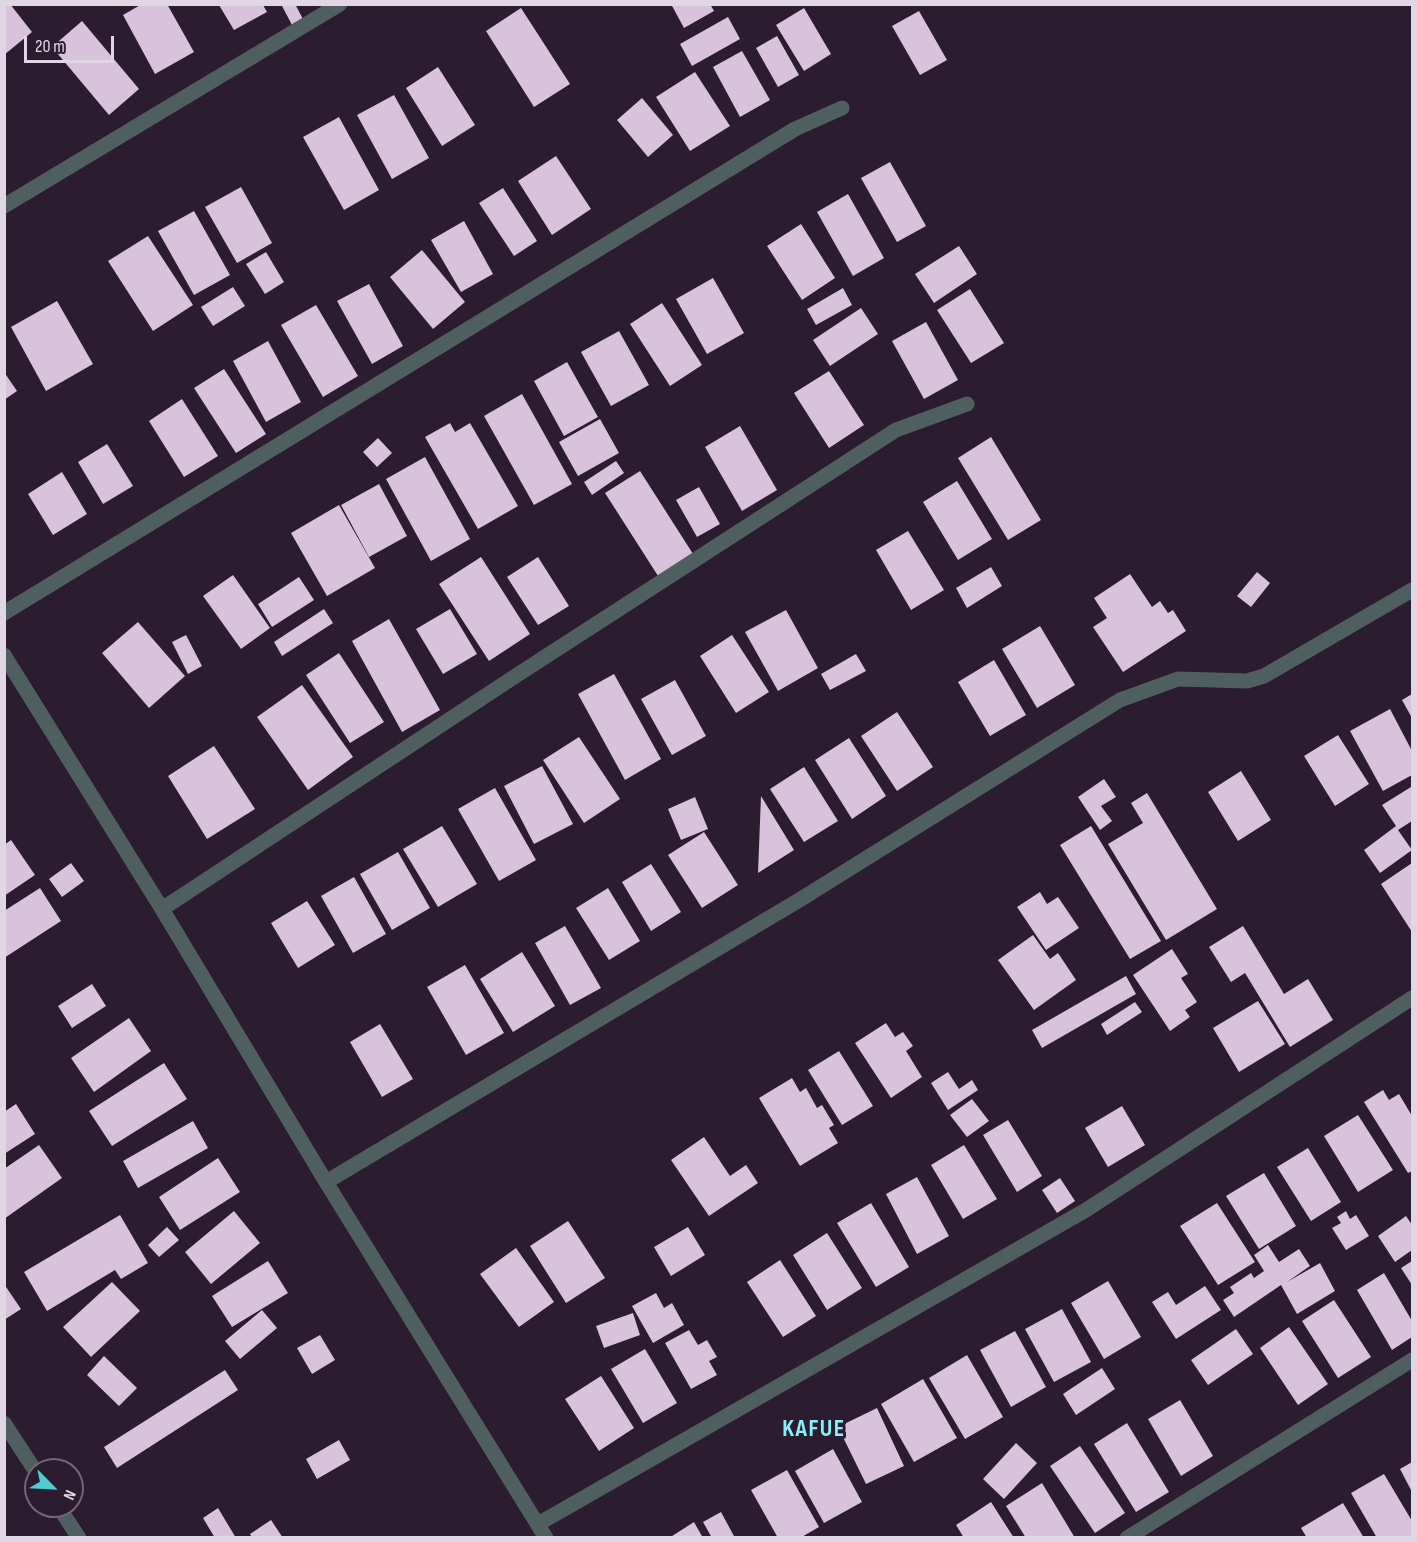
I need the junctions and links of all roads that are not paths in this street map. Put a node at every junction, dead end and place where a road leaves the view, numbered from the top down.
1 (340, 4) edge
2 (842, 108) dead end
3 (4, 206) edge
4 (967, 404) dead end
5 (1413, 590) edge
6 (4, 613) edge
7 (4, 655) edge
8 (162, 909) junction
9 (1413, 998) edge
10 (326, 1182) junction
11 (1413, 1360) edge
12 (4, 1423) edge
13 (27, 1458) edge
14 (66, 1518) edge
15 (538, 1524) junction
16 (78, 1538) edge
17 (546, 1538) edge
18 (1127, 1538) edge

1 - 3 street
2 - 6 street
4 - 8 street
5 - 10 street
7 - 8 street
8 - 10 street
9 - 15 street
10 - 15 street
11 - 18 street
12 - 13 street
14 - 16 street
15 - 17 street

